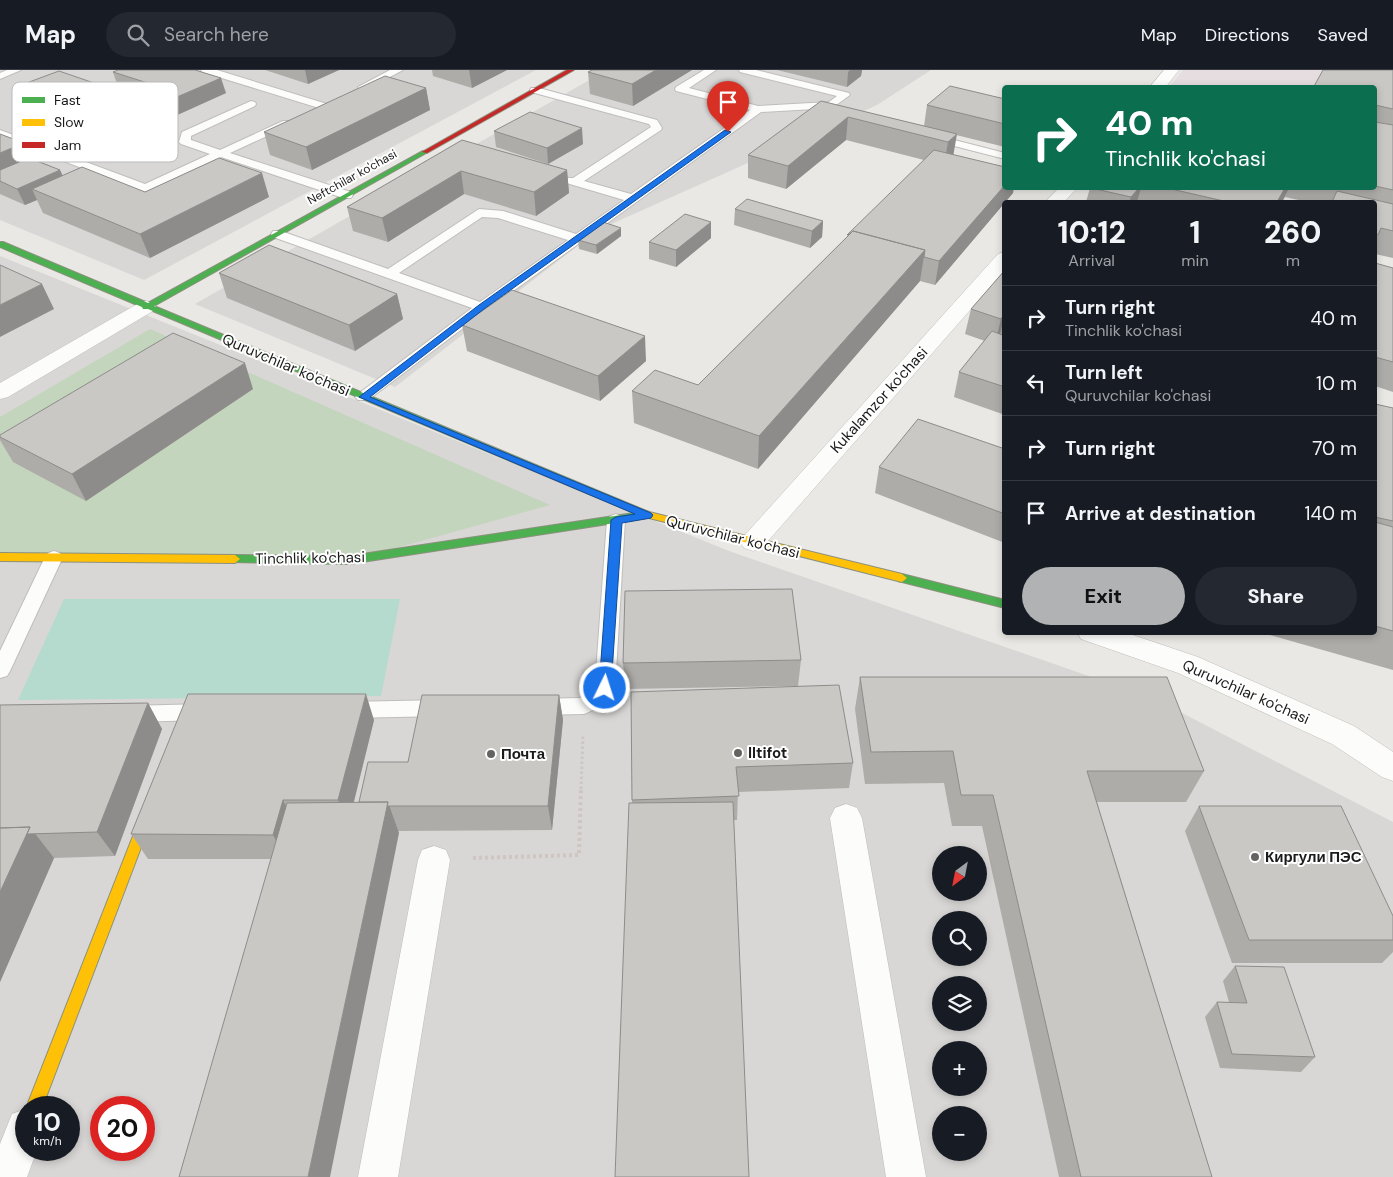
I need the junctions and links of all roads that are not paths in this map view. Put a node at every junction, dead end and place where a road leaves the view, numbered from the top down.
1 (16, 70) edge
2 (206, 70) edge
3 (398, 70) edge
4 (571, 70) edge
5 (711, 70) edge
6 (744, 70) edge
7 (1172, 70) edge
8 (0, 76) edge
9 (1159, 85) edge
10 (535, 90) junction
11 (355, 91) edge
12 (251, 104) dead end
13 (758, 109) junction
14 (0, 133) edge
15 (924, 136) edge
16 (12, 138) edge
17 (442, 142) junction
18 (461, 148) edge
19 (220, 154) junction
20 (1002, 155) edge
21 (76, 162) edge
22 (556, 176) edge
23 (575, 182) junction
24 (1066, 190) edge
25 (347, 195) junction
26 (636, 199) junction
27 (1056, 200) edge
28 (277, 234) junction
29 (579, 239) junction
30 (0, 244) edge
31 (1002, 261) edge
32 (388, 274) junction
33 (146, 307) junction
34 (482, 307) junction
35 (0, 392) edge
36 (364, 397) junction
37 (647, 515) junction
38 (616, 520) junction
39 (753, 542) junction
40 (0, 557) edge
41 (54, 557) junction
42 (1002, 603) edge
43 (1099, 635) edge
44 (0, 671) edge
45 (515, 707) edge
46 (465, 708) edge
47 (326, 710) edge
48 (227, 712) edge
49 (108, 714) edge
50 (1393, 768) edge
51 (155, 795) edge
52 (846, 818) dead end
53 (434, 860) road end
54 (39, 1096) edge
55 (15, 1156) edge
56 (7, 1177) edge
57 (378, 1177) edge
58 (906, 1177) edge

1 - 8 lane
2 - 19 lane
3 - 11 lane
4 - 10 street, Neftchilar ko'chasi
5 - 13 lane
6 - 13 lane
7 - 9 street
10 - 17 street, Neftchilar ko'chasi
10 - 23 lane
12 - 19 lane
13 - 26 lane
14 - 16 lane
15 - 20 lane
17 - 18 lane
17 - 25 street, Neftchilar ko'chasi
19 - 21 lane
19 - 25 lane
22 - 23 lane
23 - 26 lane
24 - 27 street
25 - 28 street, Neftchilar ko'chasi
26 - 29 lane
28 - 32 lane
28 - 33 street, Neftchilar ko'chasi
29 - 32 lane
29 - 34 lane
30 - 33 street, Quruvchilar ko'chasi
31 - 39 street, Kukalamzor ko'chasi
32 - 34 lane
33 - 35 street
33 - 36 street, Quruvchilar ko'chasi
34 - 36 lane
36 - 37 street, Quruvchilar ko'chasi
37 - 38 street, Tinchlik ko'chasi
37 - 39 street, Quruvchilar ko'chasi
38 - 41 street, Tinchlik ko'chasi
38 - 45 lane
39 - 42 street, Quruvchilar ko'chasi
40 - 41 street, Tinchlik ko'chasi
41 - 44 lane
43 - 50 street, Quruvchilar ko'chasi
46 - 47 lane
48 - 49 lane
51 - 54 street
52 - 58 street
53 - 57 street
55 - 56 street

